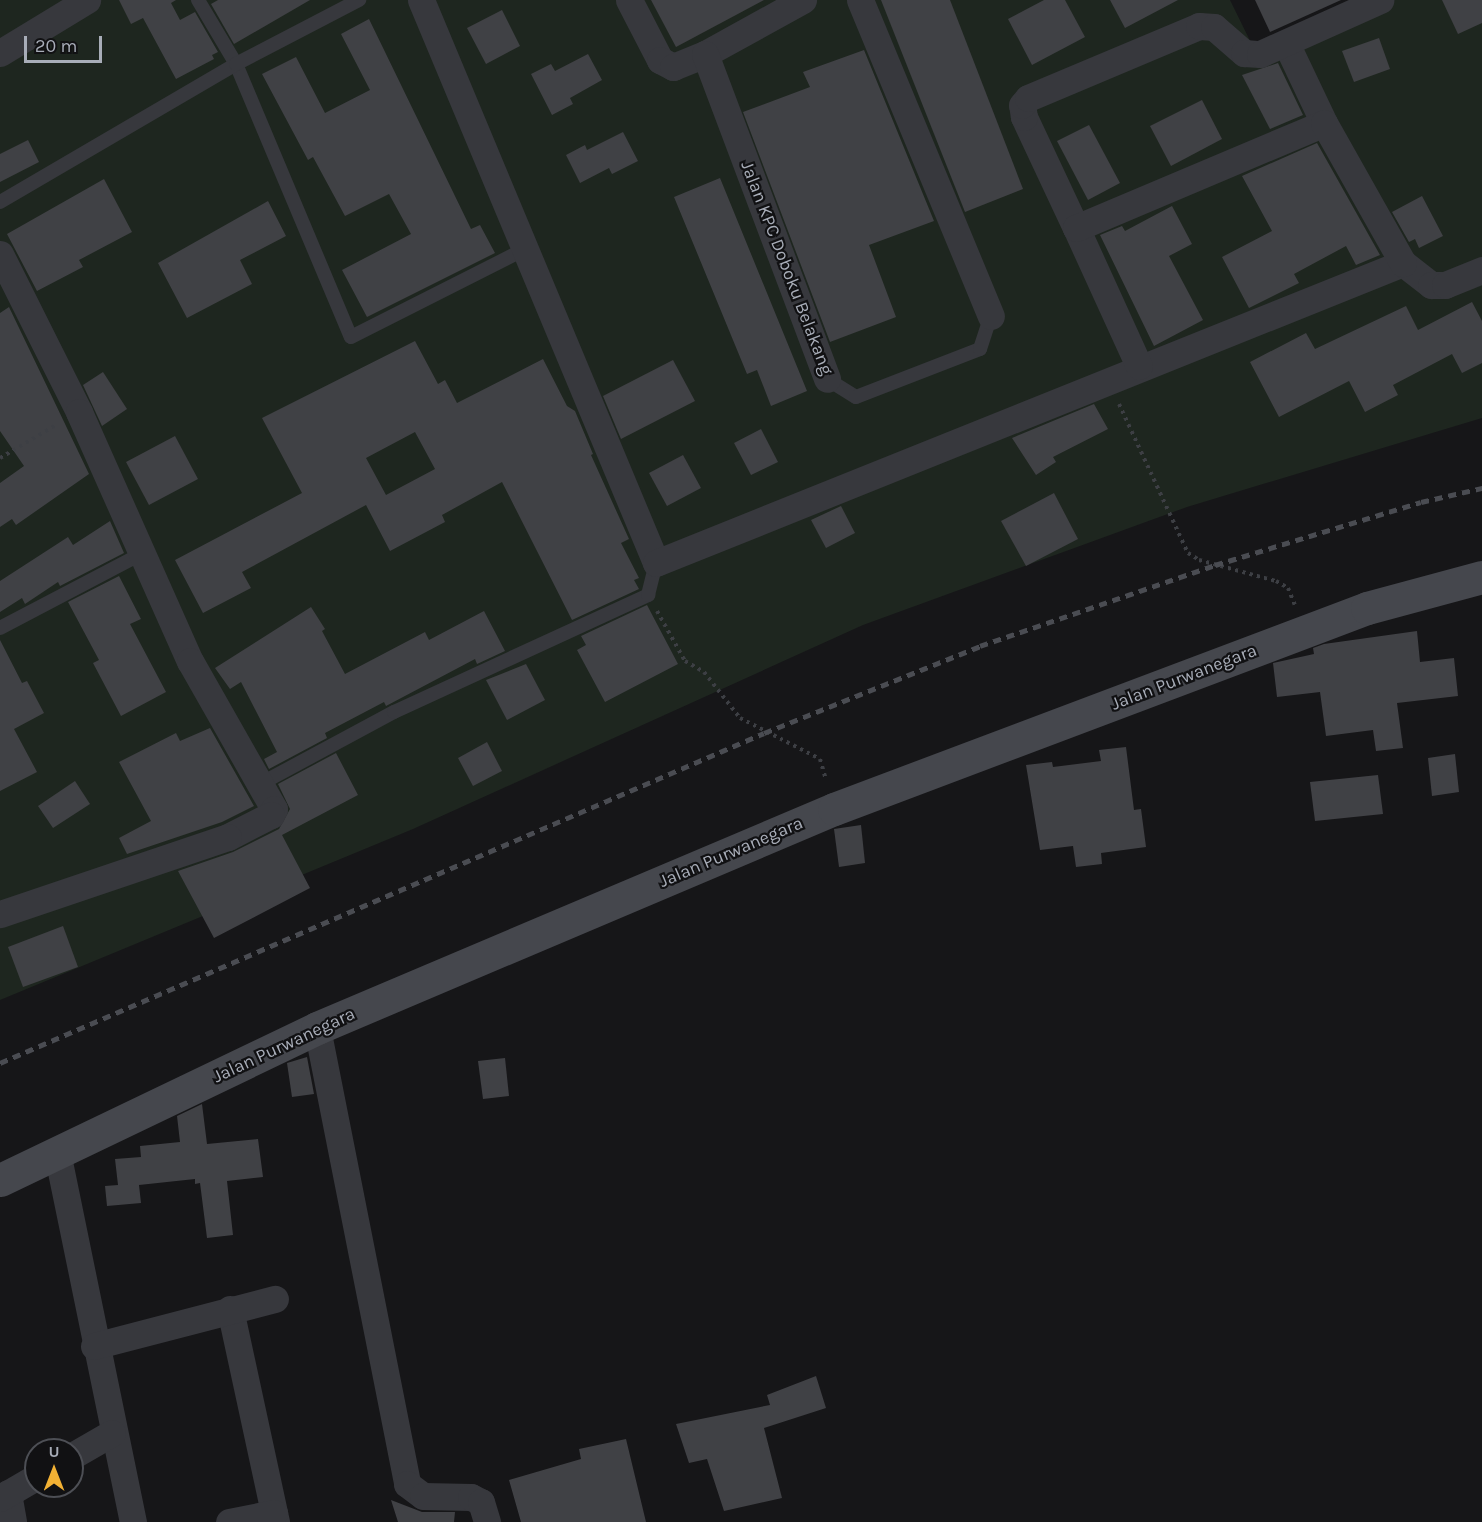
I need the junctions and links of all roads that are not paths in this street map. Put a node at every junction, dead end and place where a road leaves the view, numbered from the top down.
1 (87, 0) edge
2 (198, 0) edge
3 (359, 0) edge
4 (421, 0) edge
5 (629, 0) edge
6 (803, 0) edge
7 (860, 0) edge
8 (1380, 0) edge
9 (1286, 43) junction
10 (0, 53) edge
11 (705, 54) junction
12 (236, 64) junction
13 (1324, 123) junction
14 (0, 202) edge
15 (1076, 228) junction
16 (525, 249) junction
17 (0, 254) edge
18 (1403, 262) junction
19 (1482, 270) edge
20 (991, 316) joint
21 (1139, 366) junction
22 (827, 379) joint
23 (141, 554) junction
24 (656, 563) junction
25 (1482, 578) edge
26 (0, 628) edge
27 (262, 783) junction
28 (0, 914) edge
29 (317, 1028) junction
30 (57, 1152) junction
31 (0, 1180) edge
32 (275, 1299) dead end
33 (230, 1309) junction
34 (94, 1346) junction
35 (112, 1433) junction
36 (84, 1449) edge
37 (24, 1484) edge
38 (4, 1496) edge
39 (275, 1518) edge
40 (13, 1522) edge
41 (133, 1522) edge
42 (229, 1522) edge
43 (487, 1522) edge

1 - 10 street
2 - 12 lane
3 - 12 lane
4 - 16 street
5 - 11 street
6 - 11 street
7 - 20 street, Jalan KPC Doboku Belakang
8 - 9 street
9 - 13 street
9 - 15 street
11 - 22 street, Jalan KPC Doboku Belakang
12 - 14 lane
12 - 16 lane
13 - 15 street
13 - 18 street
15 - 21 street
16 - 24 street
17 - 23 street
18 - 19 street
18 - 21 street
20 - 22 lane, Jalan KPC Doboku Belakang
21 - 24 street
23 - 26 lane
23 - 27 street
24 - 27 lane
25 - 29 street, Jalan Purwanegara
27 - 28 street
29 - 30 street, Jalan Purwanegara
29 - 43 street
30 - 31 street, Jalan Purwanegara
30 - 34 street
32 - 33 street
33 - 34 street
33 - 39 street
34 - 35 street
35 - 36 street
35 - 41 street
37 - 38 street
38 - 40 street
39 - 42 street

